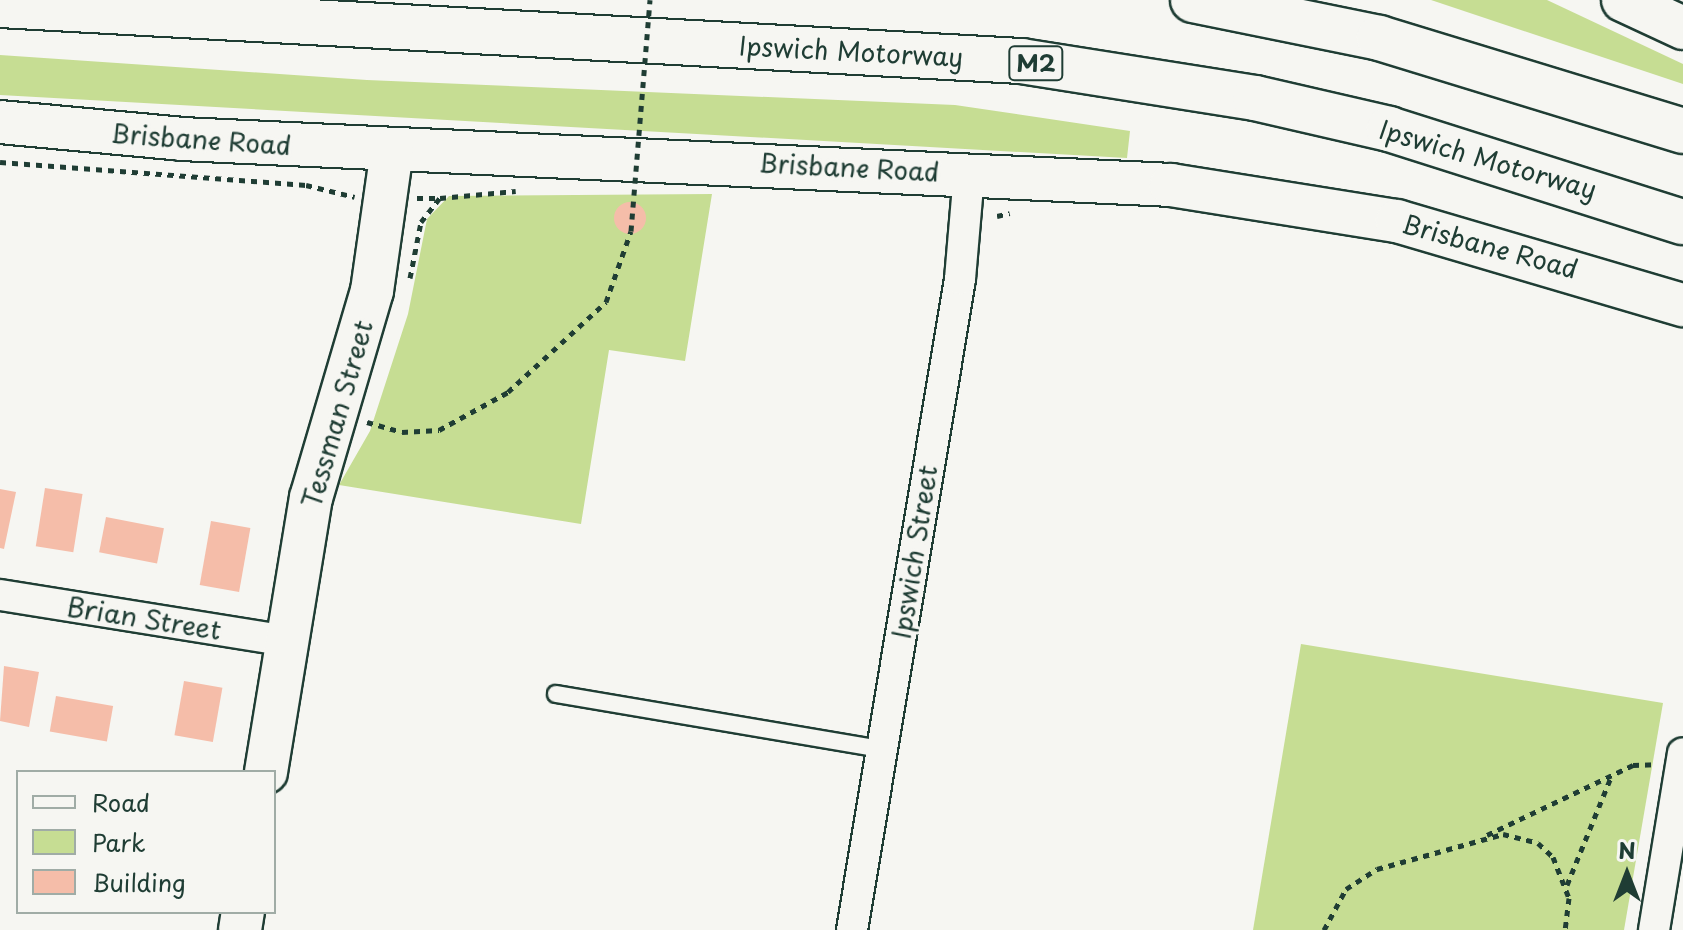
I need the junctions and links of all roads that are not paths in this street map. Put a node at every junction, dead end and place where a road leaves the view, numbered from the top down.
1 (1193, 0) edge
2 (1623, 0) edge
3 (0, 5) edge
4 (1683, 28) edge
5 (0, 122) edge
6 (1683, 131) edge
7 (392, 151) junction
8 (969, 173) junction
9 (1683, 222) edge
10 (1683, 305) edge
11 (0, 595) edge
12 (288, 641) junction
13 (556, 694) dead end
14 (882, 749) junction
15 (1682, 759) edge
16 (266, 770) edge
17 (852, 930) edge
18 (1654, 930) edge

1 - 6 highway
2 - 4 street
3 - 9 highway, Ipswich Motorway / M2
5 - 7 street, Brisbane Road
7 - 8 street, Brisbane Road
7 - 12 street, Tessman Street
8 - 10 street, Brisbane Road
8 - 14 street, Ipswich Street
11 - 12 street, Brian Street
12 - 16 street, Tessman Street
13 - 14 lane
14 - 17 street, Ipswich Street
15 - 18 street

